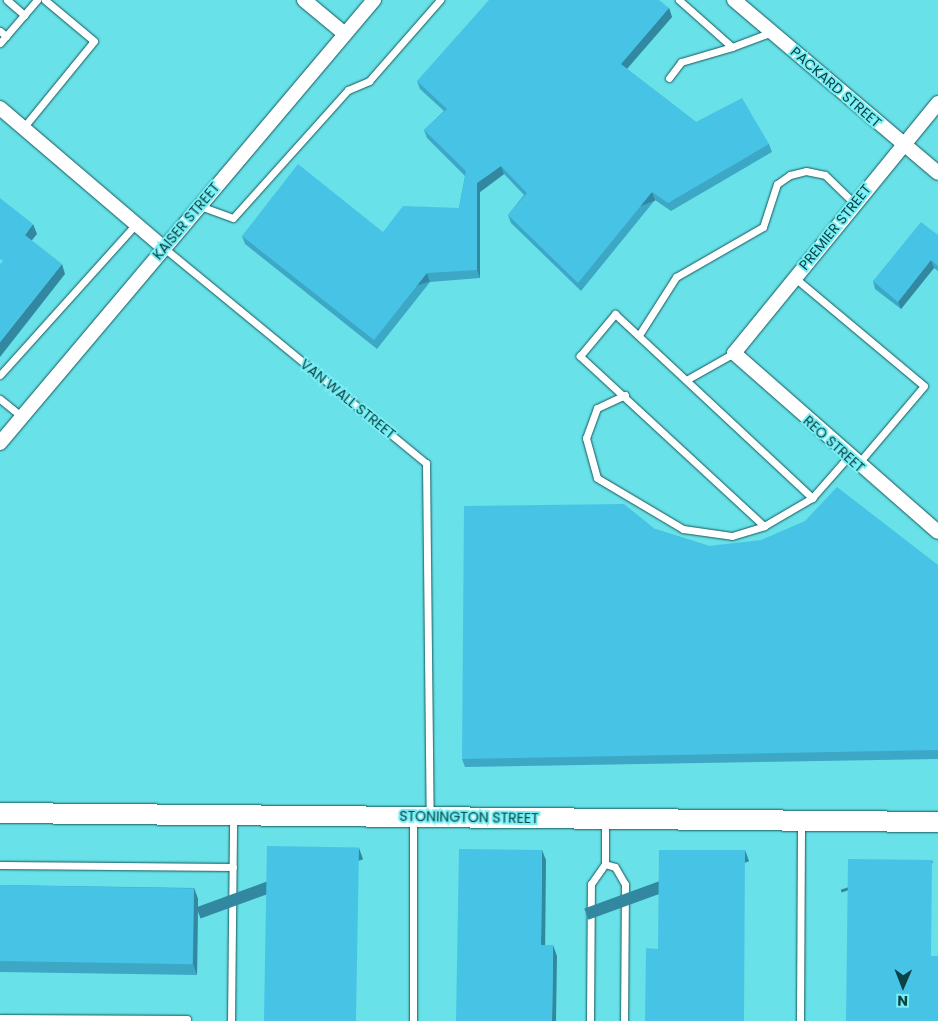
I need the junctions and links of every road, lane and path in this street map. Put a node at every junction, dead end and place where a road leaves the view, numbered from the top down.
1 (7, 0) edge
2 (38, 0) edge
3 (45, 0) edge
4 (304, 0) edge
5 (374, 0) edge
6 (440, 0) edge
7 (679, 0) edge
8 (734, 0) edge
9 (24, 15) junction
10 (0, 31) edge
11 (772, 32) junction
12 (345, 34) junction
13 (6, 36) junction
14 (0, 43) edge
15 (732, 47) junction
16 (669, 78) dead end
17 (938, 103) edge
18 (0, 108) edge
19 (23, 128) junction
20 (903, 144) junction
21 (938, 173) edge
22 (855, 204) junction
23 (199, 206) junction
24 (136, 224) junction
25 (164, 248) junction
26 (795, 278) junction
27 (639, 336) junction
28 (734, 353) junction
29 (0, 375) edge
30 (688, 379) junction
31 (625, 396) junction
32 (0, 399) edge
33 (21, 416) junction
34 (0, 443) edge
35 (852, 461) junction
36 (812, 498) junction
37 (764, 526) junction
38 (938, 532) edge
39 (0, 813) edge
40 (233, 815) junction
41 (422, 816) junction
42 (605, 819) junction
43 (801, 821) junction
44 (938, 822) edge
45 (605, 864) junction
46 (0, 865) edge
47 (233, 867) junction
48 (0, 1018) edge
49 (187, 1019) dead end
50 (231, 1021) edge
51 (413, 1021) edge
52 (590, 1021) edge
53 (624, 1021) edge
54 (800, 1021) edge

1 - 9 lane
2 - 9 lane
3 - 19 lane
4 - 12 street
5 - 12 street, KAISER STREET
6 - 23 lane
7 - 15 lane
8 - 11 street, PACKARD STREET
9 - 13 lane
10 - 13 lane
11 - 15 lane
11 - 20 street, PACKARD STREET
12 - 23 street, KAISER STREET
13 - 14 lane
15 - 16 lane
17 - 20 street, PREMIER STREET
18 - 19 street, VAN WALL STREET
19 - 24 street, VAN WALL STREET
20 - 21 street, PACKARD STREET
20 - 22 street, PREMIER STREET
22 - 26 street, PREMIER STREET
22 - 27 lane
23 - 25 street, KAISER STREET
24 - 25 street, VAN WALL STREET
24 - 29 lane
25 - 33 street, KAISER STREET
25 - 41 lane, VAN WALL STREET
26 - 28 street, PREMIER STREET
26 - 35 lane
27 - 30 lane
27 - 31 lane
28 - 30 lane
28 - 35 street, REO STREET
30 - 36 lane
31 - 37 lane
31 - 37 lane
32 - 33 lane
33 - 34 street, KAISER STREET
35 - 36 lane
35 - 38 street, REO STREET
36 - 37 lane
39 - 40 street, STONINGTON STREET
40 - 41 street, STONINGTON STREET
40 - 47 lane
41 - 42 street, STONINGTON STREET
41 - 51 lane, VAN WALL STREET
42 - 43 street, STONINGTON STREET
42 - 45 lane
43 - 44 street, STONINGTON STREET
43 - 54 lane
45 - 52 lane
45 - 53 lane
46 - 47 lane
47 - 50 lane
48 - 49 lane

